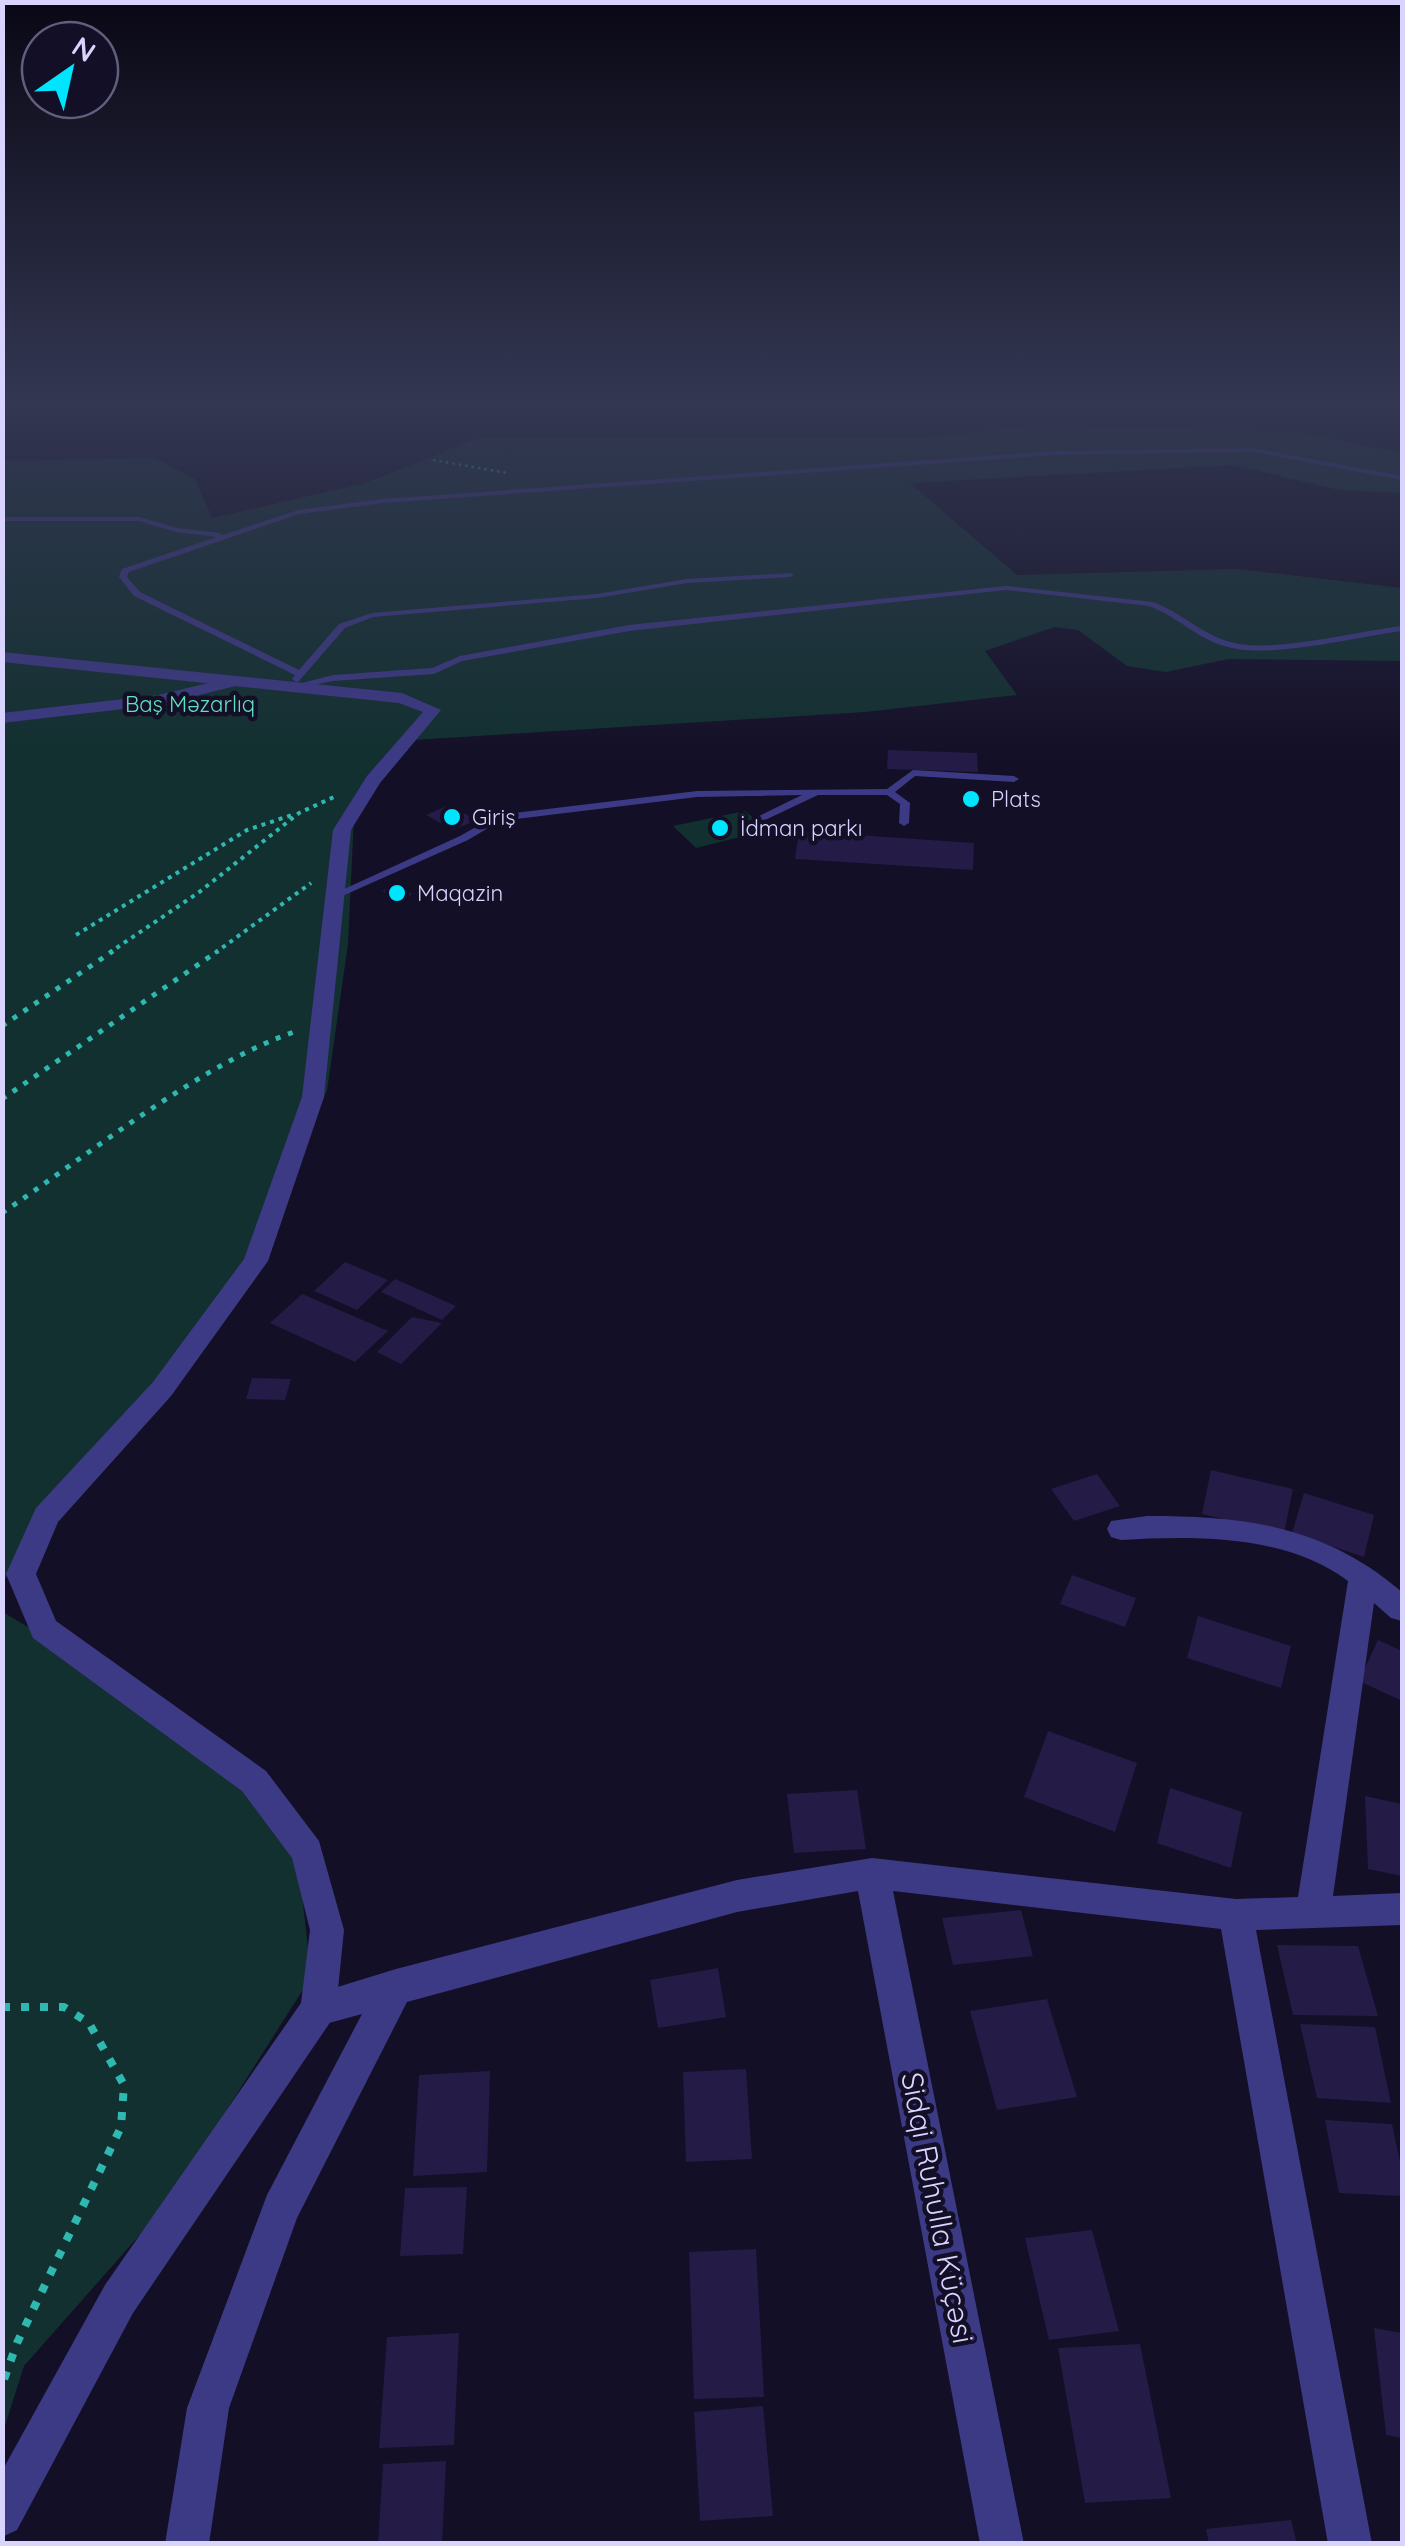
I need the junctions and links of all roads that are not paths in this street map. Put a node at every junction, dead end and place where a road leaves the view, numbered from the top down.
1 (155, 524) edge
2 (261, 524) edge
3 (225, 535) junction
4 (790, 575) dead end
5 (1402, 629) edge
6 (2, 657) edge
7 (294, 681) junction
8 (230, 683) junction
9 (2, 718) edge
10 (1014, 779) dead end
11 (820, 791) junction
12 (888, 792) junction
13 (759, 820) dead end
14 (904, 823) dead end
15 (336, 895) junction
16 (1121, 1529) dead end
17 (1363, 1578) junction
18 (1402, 1610) edge
19 (872, 1874) junction
20 (1402, 1909) edge
21 (1313, 1913) junction
22 (1236, 1915) junction
23 (396, 1986) junction
24 (318, 2009) junction
25 (2, 2515) edge
26 (187, 2544) edge
27 (1002, 2544) edge
28 (1350, 2544) edge

1 - 3 lane
2 - 3 lane
3 - 7 lane
4 - 7 lane
5 - 7 lane
6 - 8 street
7 - 8 street
7 - 15 street
8 - 9 street
10 - 12 lane
11 - 12 lane
11 - 13 lane
11 - 15 lane
12 - 14 lane
15 - 24 street
16 - 17 street
17 - 18 street
17 - 21 street
19 - 22 street
19 - 23 street
19 - 27 street, Sidqi Ruhulla Küçəsi
20 - 21 street
21 - 22 street
22 - 28 street
23 - 24 street
23 - 26 street
24 - 25 street

